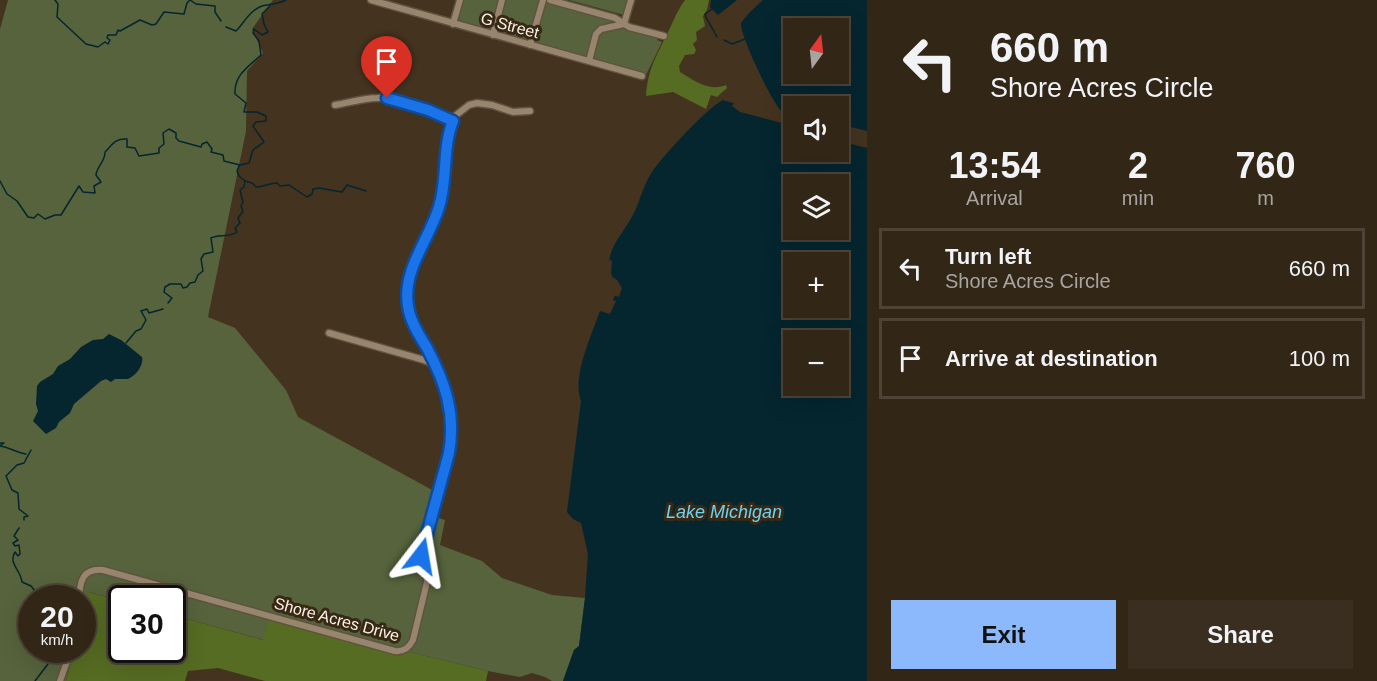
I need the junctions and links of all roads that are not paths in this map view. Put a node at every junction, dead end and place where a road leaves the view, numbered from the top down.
1 (371, 0) edge
2 (399, 0) edge
3 (460, 0) edge
4 (502, 0) edge
5 (543, 0) edge
6 (550, 0) edge
7 (631, 0) edge
8 (397, 8) junction
9 (453, 24) junction
10 (624, 24) junction
11 (493, 34) junction
12 (664, 36) dead end
13 (530, 45) junction
14 (589, 61) junction
15 (642, 76) dead end
16 (335, 105) dead end
17 (530, 111) dead end
18 (453, 121) junction
19 (329, 333) dead end
20 (436, 366) junction
21 (81, 585) edge
22 (66, 663) edge
23 (60, 681) edge

1 - 8 street, G Street
2 - 8 street
3 - 9 street
4 - 11 street
5 - 13 street
6 - 10 street
7 - 10 street
8 - 9 street, G Street
9 - 11 street, G Street
10 - 12 street
10 - 14 street
11 - 13 street, G Street
13 - 14 street, G Street
14 - 15 street, G Street
16 - 18 street
17 - 18 street
18 - 20 street, Shore Acres Drive
19 - 20 street
20 - 21 street, Shore Acres Drive
22 - 23 street

